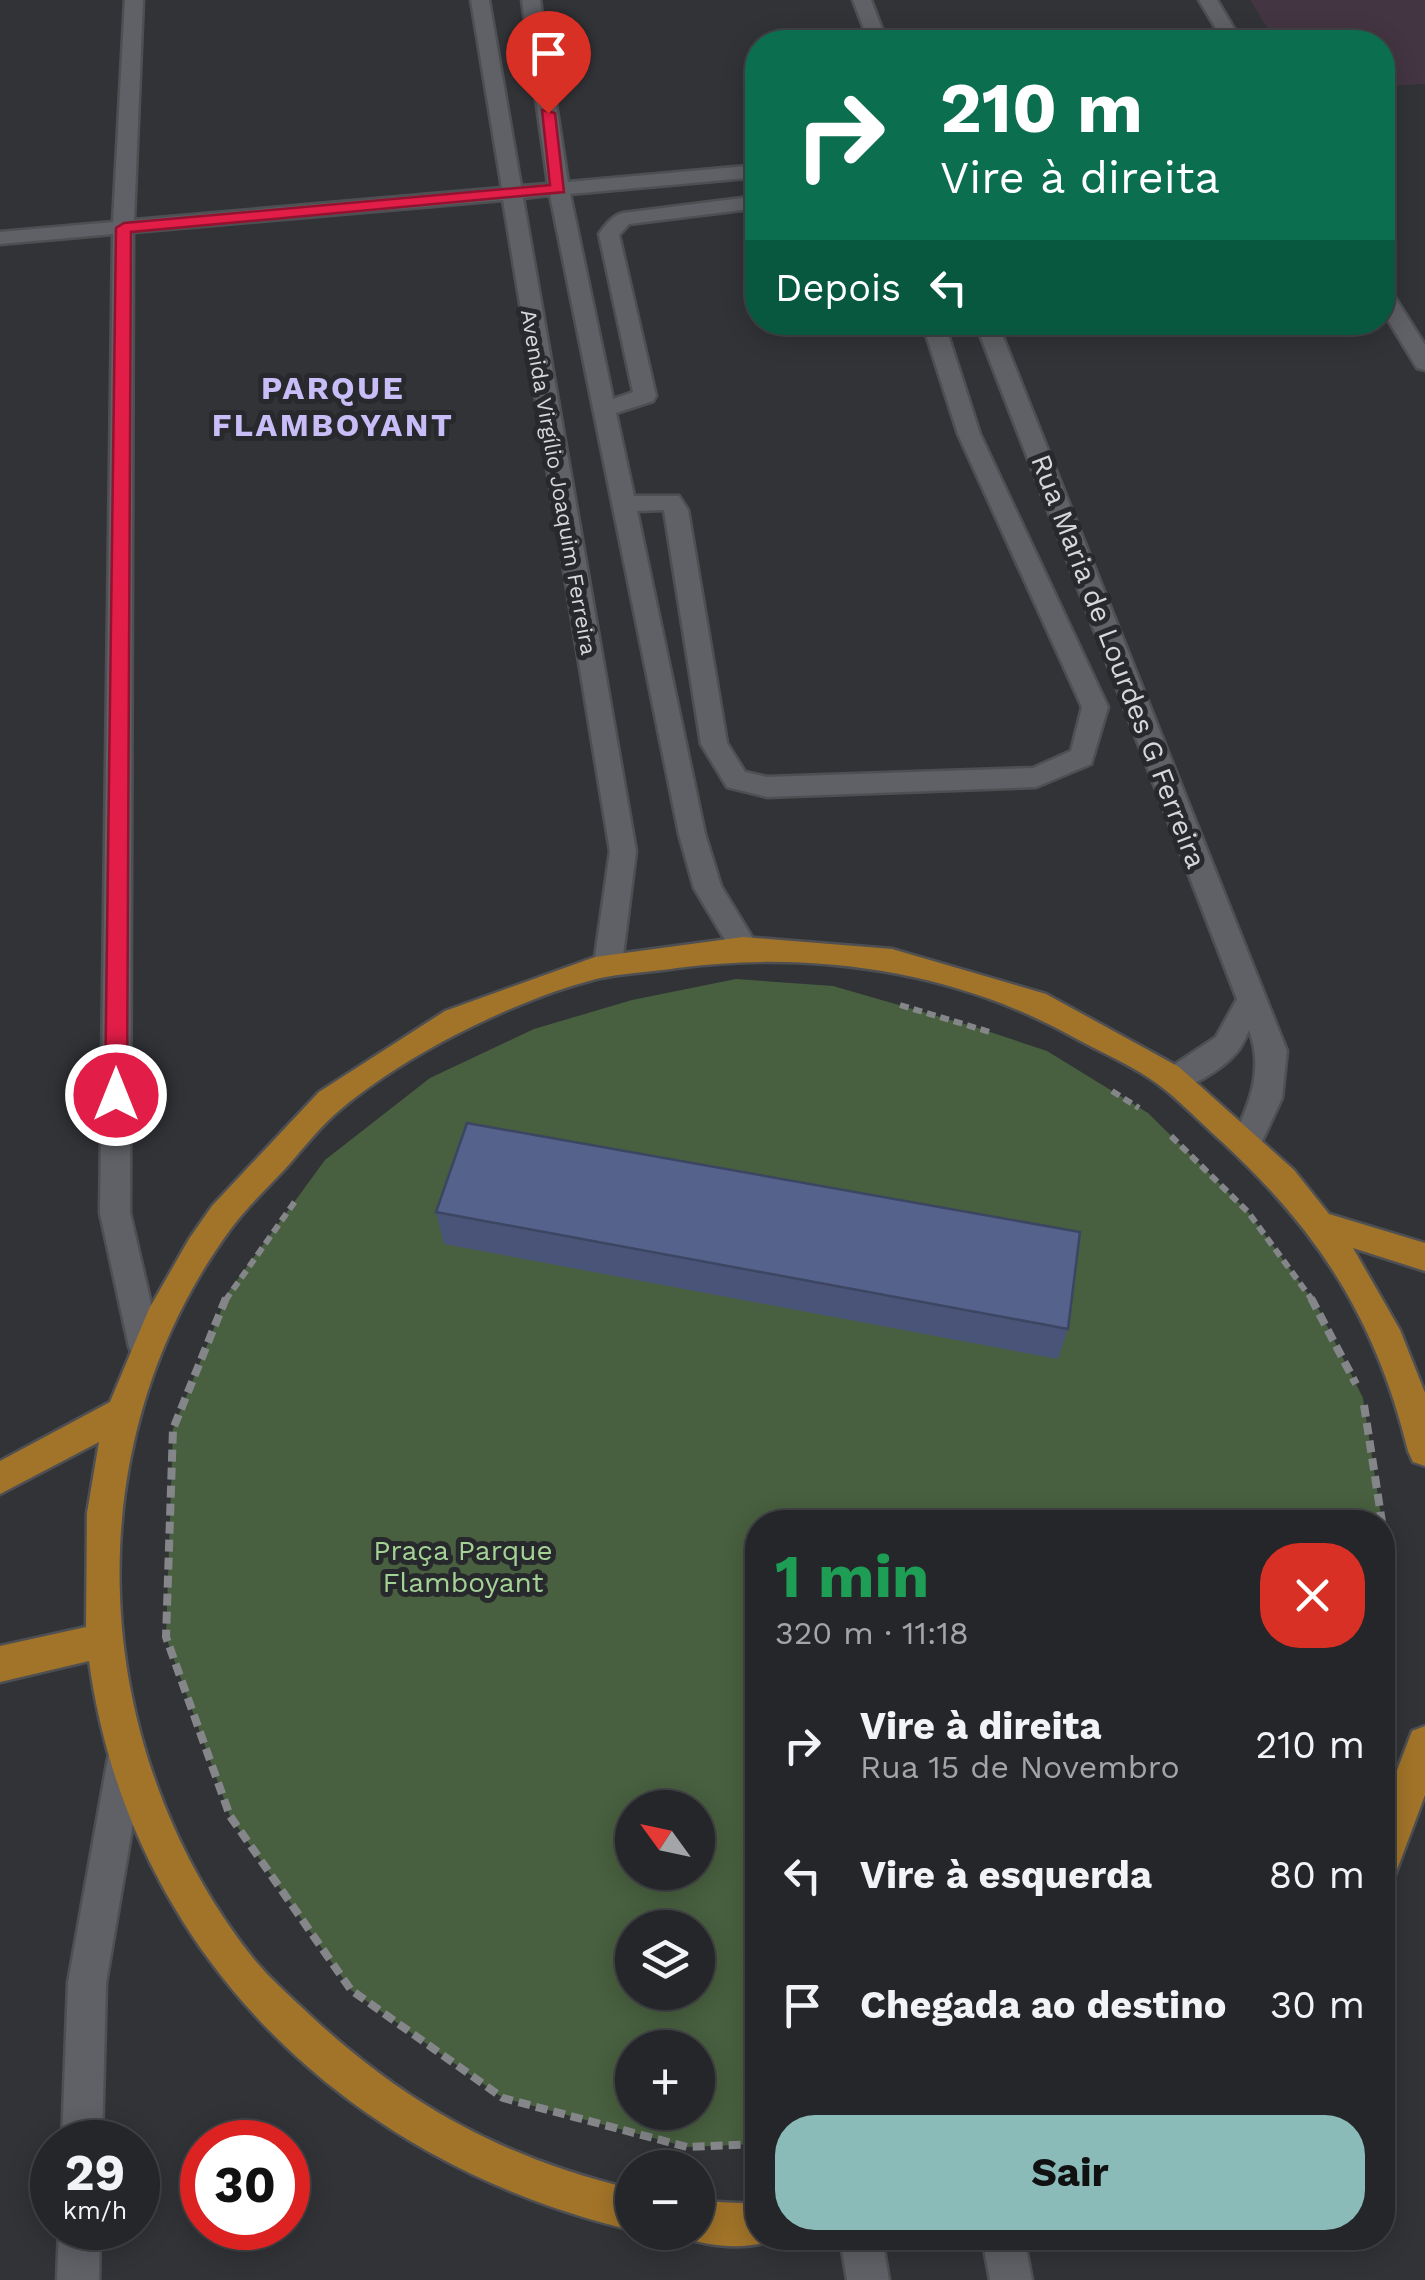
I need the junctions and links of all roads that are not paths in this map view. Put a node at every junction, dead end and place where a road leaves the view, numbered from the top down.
1 (134, 0) edge
2 (480, 0) edge
3 (531, 0) edge
4 (862, 0) edge
5 (1208, 0) edge
6 (873, 30) edge
7 (1227, 30) edge
8 (745, 172) edge
9 (558, 189) junction
10 (509, 193) junction
11 (745, 204) edge
12 (124, 228) junction
13 (0, 238) edge
14 (1395, 313) edge
15 (937, 335) edge
16 (991, 335) edge
17 (1425, 363) edge
18 (604, 410) junction
19 (624, 504) junction
20 (744, 946) junction
21 (608, 964) junction
22 (1252, 998) junction
23 (1176, 1079) junction
24 (1248, 1139) junction
25 (1323, 1226) junction
26 (1425, 1257) edge
27 (145, 1348) junction
28 (1421, 1408) edge
29 (123, 1412) junction
30 (1425, 1451) edge
31 (0, 1478) edge
32 (103, 1641) junction
33 (0, 1664) edge
34 (1425, 1748) edge
35 (126, 1758) junction
36 (1395, 1828) edge
37 (83, 2120) edge
38 (615, 2207) edge
39 (715, 2223) edge
40 (745, 2224) edge
41 (79, 2250) edge
42 (863, 2250) edge
43 (1006, 2250) edge
44 (78, 2280) edge
45 (868, 2280) edge
46 (1012, 2280) edge

1 - 12 street
2 - 10 street, Avenida Virgílio Joaquim Ferreira
3 - 9 street, Avenida Virgílio Joaquim Ferreira
4 - 6 street
5 - 7 street
8 - 9 street
9 - 10 street
9 - 18 street, Avenida Virgílio Joaquim Ferreira
10 - 12 street
10 - 21 street, Avenida Virgílio Joaquim Ferreira
11 - 18 street
12 - 13 street
12 - 27 street
14 - 17 street
15 - 19 street
16 - 22 street, Rua Maria de Lourdes G Ferreira
18 - 19 street, Avenida Virgílio Joaquim Ferreira
19 - 20 street, Avenida Virgílio Joaquim Ferreira
20 - 21 main road
20 - 23 main road
21 - 27 main road
22 - 23 street
22 - 24 street, Rua Maria de Lourdes G Ferreira
23 - 24 main road
24 - 25 main road
25 - 26 main road
25 - 28 main road
27 - 29 main road
28 - 30 main road
29 - 31 main road
29 - 32 main road
32 - 33 main road
32 - 35 main road
34 - 36 main road
35 - 37 street
35 - 38 main road
39 - 40 main road
41 - 44 street
42 - 45 street
43 - 46 street

